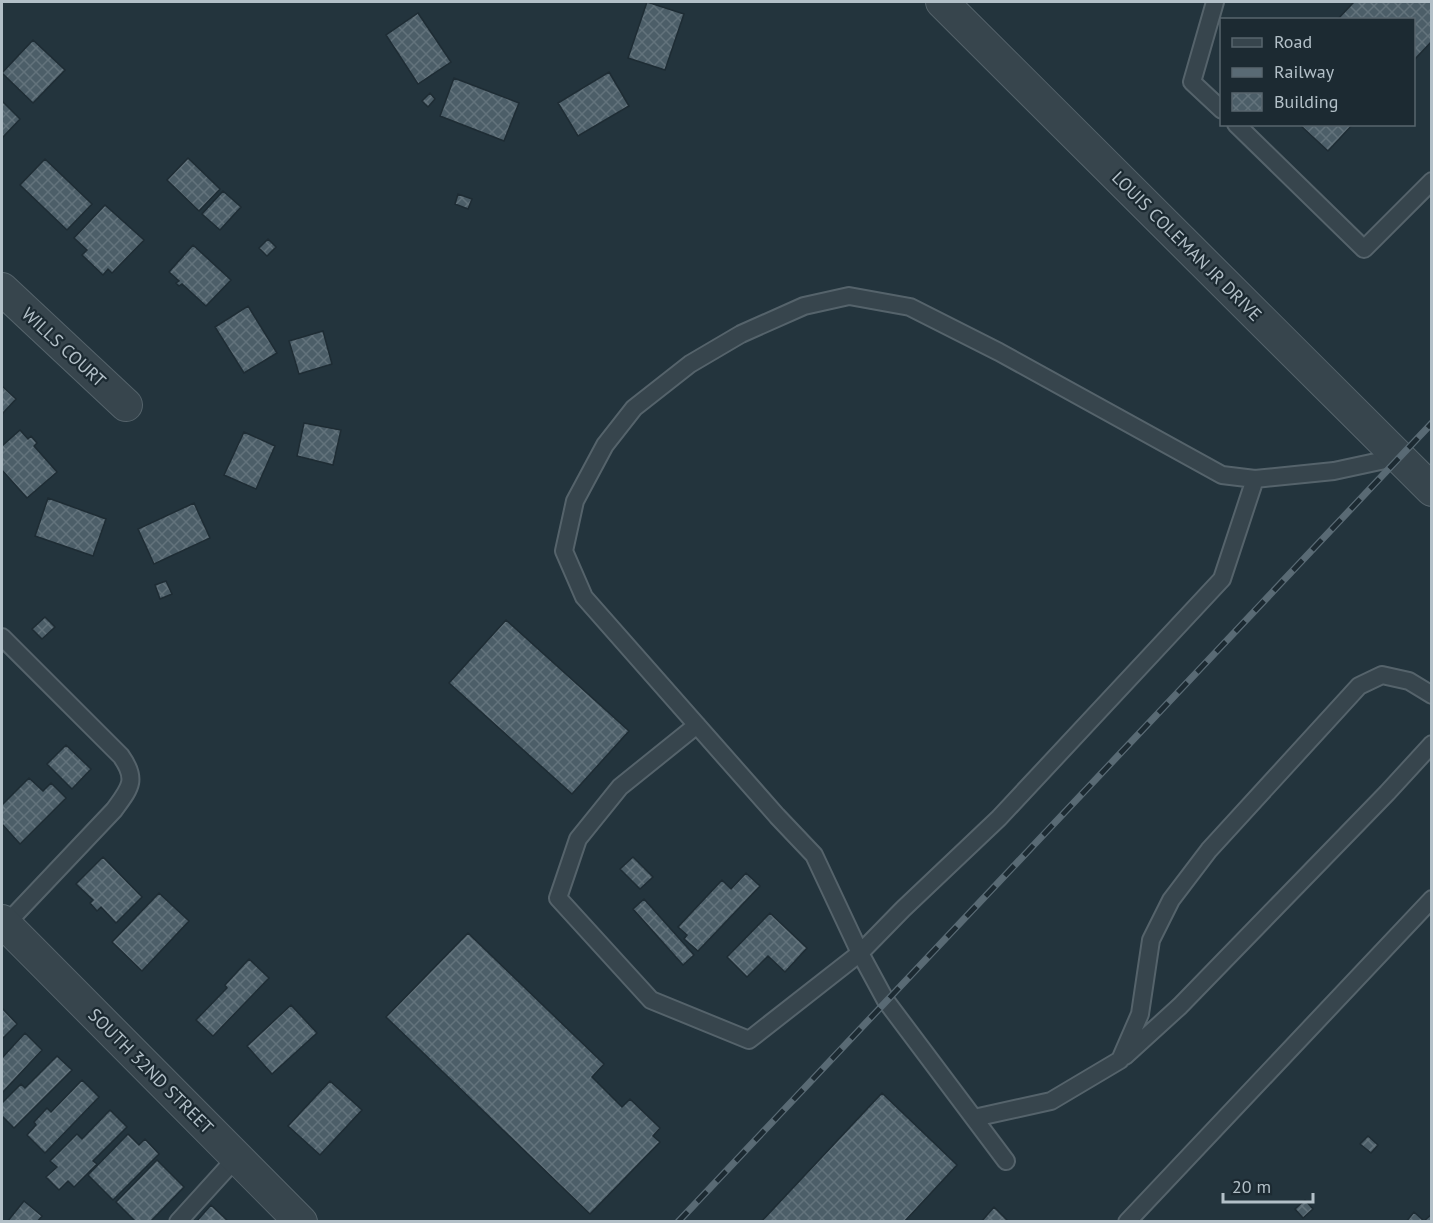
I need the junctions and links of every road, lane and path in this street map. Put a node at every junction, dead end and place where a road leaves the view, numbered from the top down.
1 (942, 2) edge
2 (1215, 2) edge
3 (1220, 109) edge
4 (1238, 126) edge
5 (1431, 181) edge
6 (2, 289) edge
7 (126, 405) dead end
8 (1399, 457) junction
9 (1255, 479) junction
10 (1431, 489) edge
11 (2, 637) edge
12 (1431, 695) edge
13 (697, 725) junction
14 (1431, 744) edge
15 (1431, 899) edge
16 (3, 925) edge
17 (860, 953) junction
18 (1120, 1060) junction
19 (974, 1118) junction
20 (237, 1157) junction
21 (1006, 1161) dead end
22 (178, 1221) edge
23 (301, 1221) edge
24 (1126, 1221) edge

1 - 8 street, LOUIS COLEMAN JR DRIVE
2 - 3 lane
4 - 5 lane
6 - 7 street, WILLS COURT
8 - 9 lane
8 - 10 street, LOUIS COLEMAN JR DRIVE
9 - 13 lane
9 - 17 lane
11 - 16 lane
12 - 18 lane
13 - 17 lane
13 - 17 lane
14 - 18 lane
15 - 24 lane
16 - 20 street, SOUTH 32ND STREET
17 - 19 lane
18 - 19 lane
19 - 21 lane
20 - 22 lane
20 - 23 street, SOUTH 32ND STREET

